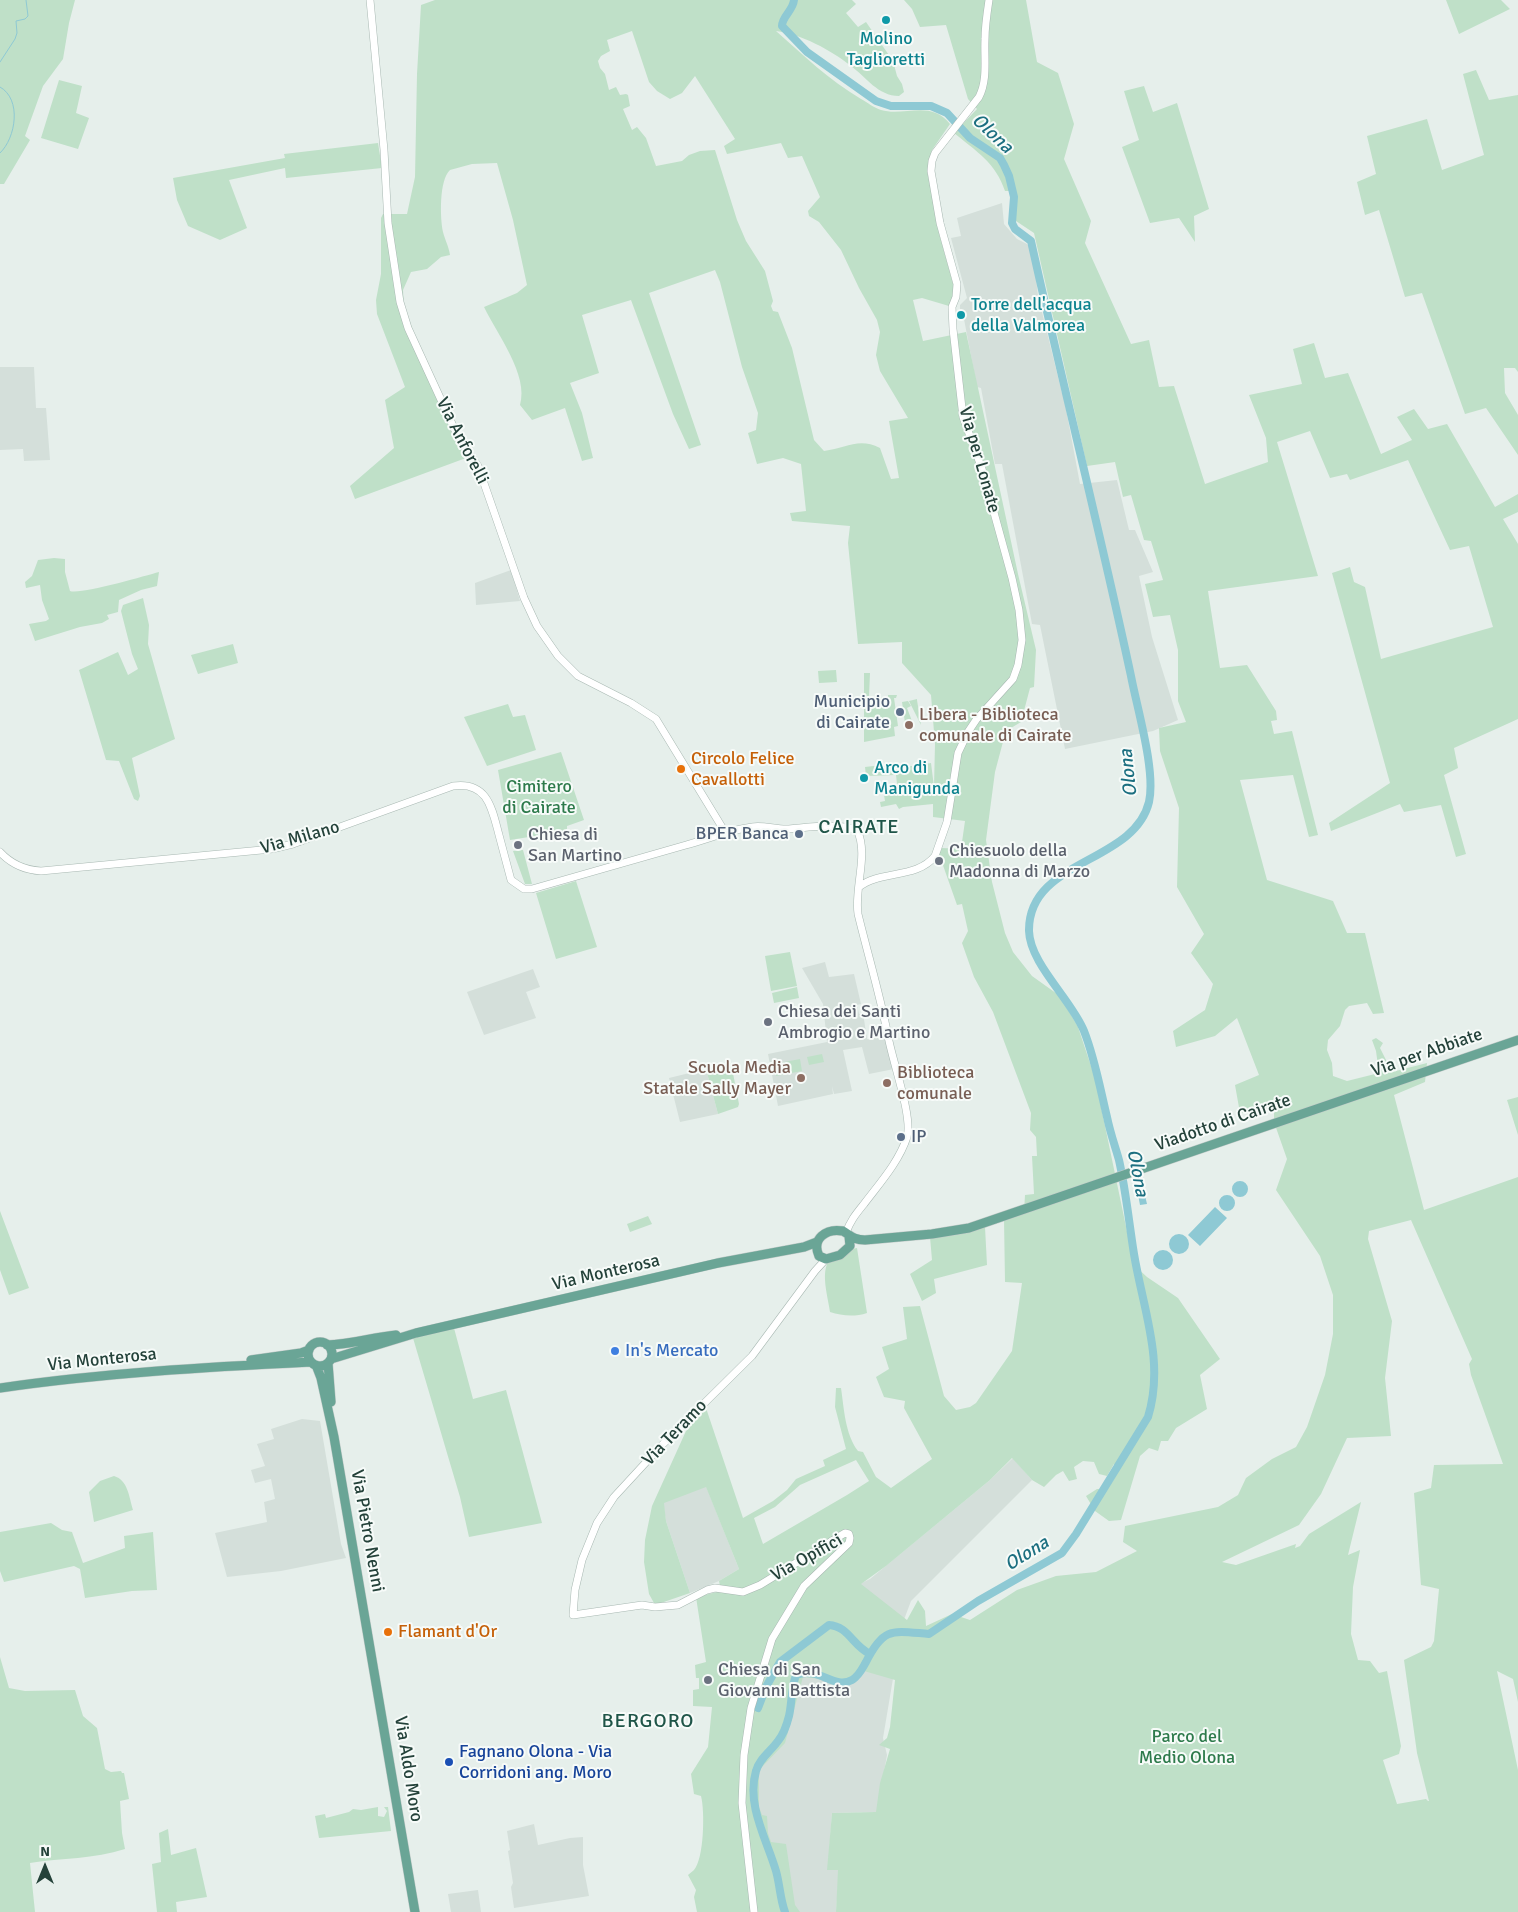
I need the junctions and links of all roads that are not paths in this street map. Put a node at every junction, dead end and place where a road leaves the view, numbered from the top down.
1 (370, 0) edge
2 (989, 0) edge
3 (725, 832) junction
4 (0, 852) edge
5 (860, 874) junction
6 (870, 881) junction
7 (859, 887) junction
8 (1518, 1040) edge
9 (1347, 1098) joint
10 (846, 1236) junction
11 (819, 1251) junction
12 (416, 1333) junction
13 (327, 1345) junction
14 (309, 1350) junction
15 (329, 1361) junction
16 (313, 1364) junction
17 (208, 1367) junction
18 (0, 1388) edge
19 (334, 1437) junction
20 (573, 1615) joint
21 (368, 1631) joint
22 (415, 1912) edge
23 (754, 1912) edge

1 - 3 street, Via Anforelli
2 - 6 street, Via per Lonate
3 - 4 street, Via Milano
3 - 5 street
5 - 6 street
5 - 7 street
6 - 7 street
7 - 10 street
8 - 9 main road, Via per Abbiate
9 - 10 main road, Viadotto di Cairate
10 - 11 main road
10 - 11 main road
11 - 12 main road, Via Monterosa
11 - 20 street, Via Teramo
12 - 13 main road, Via Monterosa
12 - 15 main road, Via Monterosa
13 - 14 main road
13 - 15 main road
14 - 16 main road
14 - 17 main road, Via Monterosa
15 - 16 main road
15 - 19 main road, Via Pietro Nenni
16 - 17 main road, Via Monterosa
16 - 19 main road, Via Pietro Nenni
17 - 18 main road, Via Monterosa
19 - 21 main road, Via Pietro Nenni
20 - 23 street, Via Opifici
21 - 22 main road, Via Aldo Moro

